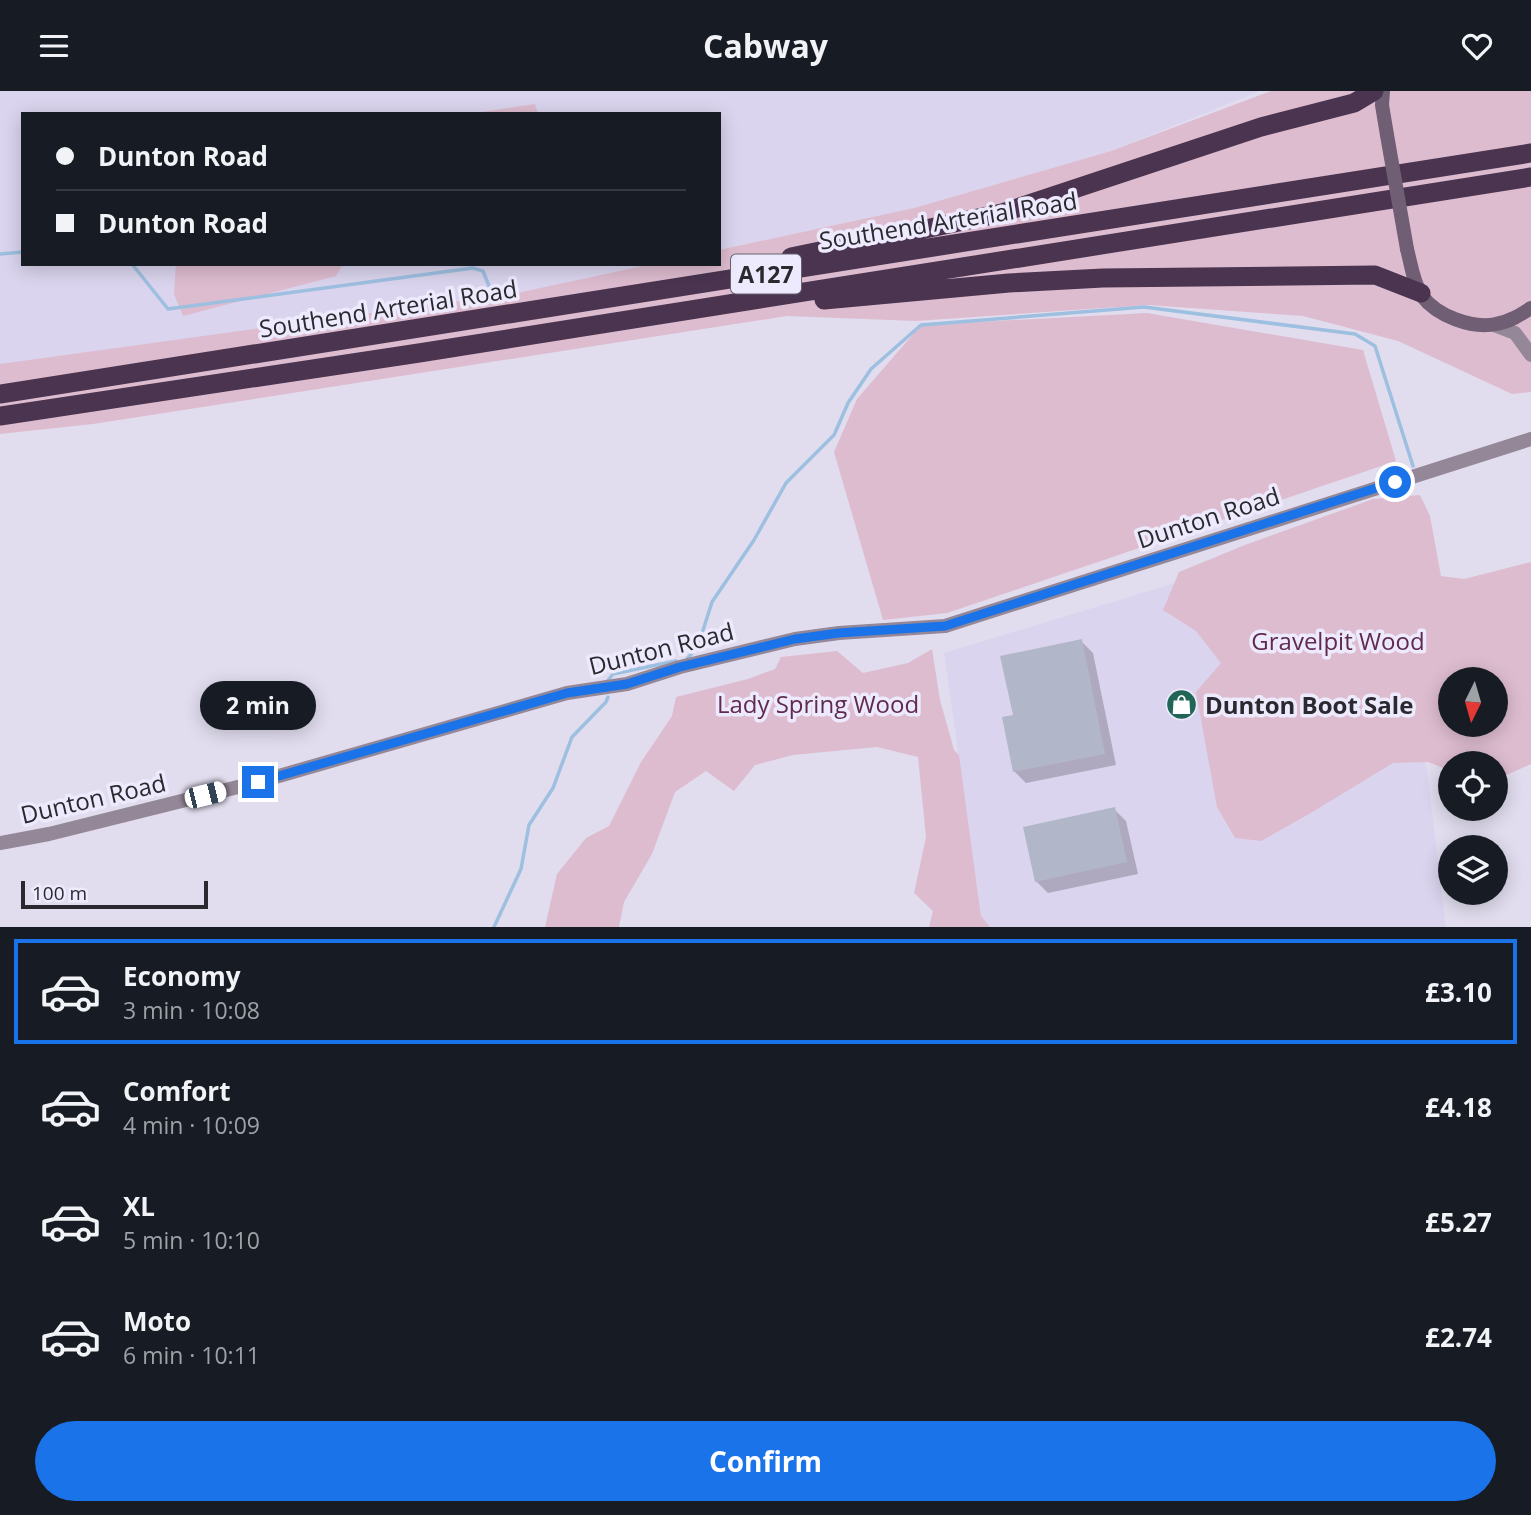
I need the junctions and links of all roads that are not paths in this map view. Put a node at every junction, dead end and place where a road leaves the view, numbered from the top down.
1 (1374, 91) edge
2 (1383, 91) edge
3 (1531, 153) edge
4 (1531, 177) edge
5 (1420, 293) junction
6 (613, 298) junction
7 (1531, 308) edge
8 (1494, 325) junction
9 (543, 333) junction
10 (1531, 355) edge
11 (0, 394) edge
12 (0, 416) edge
13 (1531, 439) edge
14 (0, 843) edge

1 - 6 highway
2 - 5 main road, bridge
3 - 6 highway, Southend Arterial Road / A127
4 - 9 highway, Southend Arterial Road / A127
5 - 8 main road
5 - 9 highway
6 - 11 highway, Southend Arterial Road / A127
7 - 8 main road
8 - 10 street
9 - 12 highway, Southend Arterial Road / A127
13 - 14 street, Dunton Road

